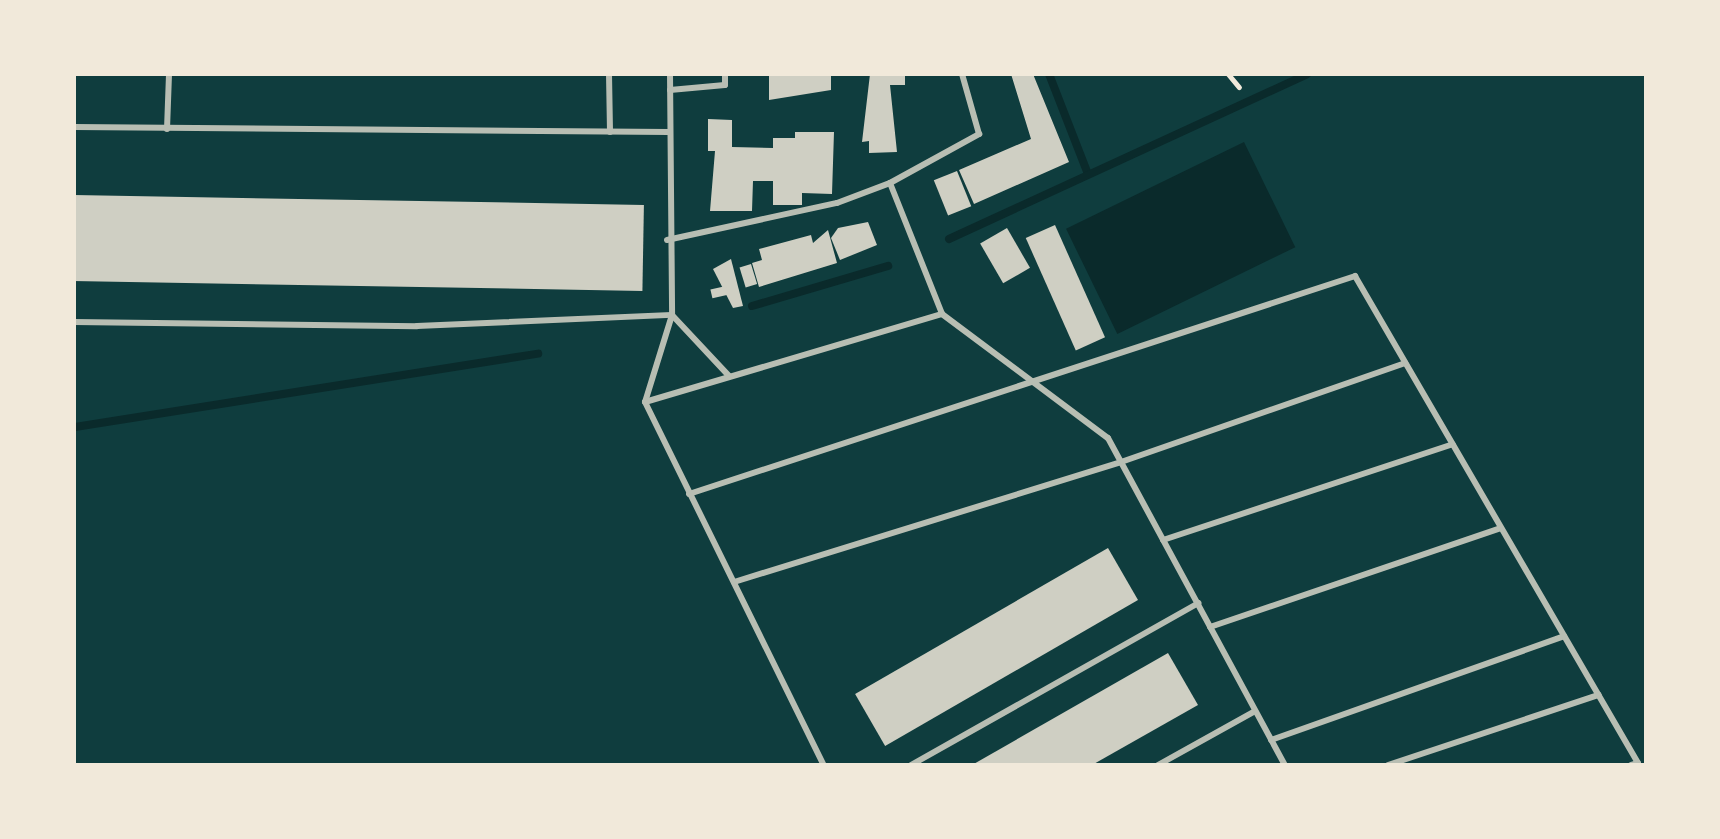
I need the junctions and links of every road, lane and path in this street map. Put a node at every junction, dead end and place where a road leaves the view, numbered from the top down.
1 (169, 74) edge
2 (609, 74) edge
3 (670, 74) edge
4 (725, 74) edge
5 (962, 74) edge
6 (1228, 74) edge
7 (1239, 87) dead end
8 (670, 90) junction
9 (74, 127) edge
10 (167, 129) junction
11 (610, 132) junction
12 (669, 132) junction
13 (890, 183) junction
14 (667, 240) junction
15 (942, 314) junction
16 (672, 315) junction
17 (74, 322) edge
18 (1405, 363) junction
19 (729, 376) junction
20 (1036, 385) junction
21 (645, 402) junction
22 (1453, 444) junction
23 (1121, 462) junction
24 (689, 494) junction
25 (1501, 528) junction
26 (1163, 540) junction
27 (734, 582) junction
28 (1198, 603) junction
29 (1210, 627) junction
30 (1564, 636) junction
31 (1599, 695) junction
32 (1255, 711) junction
33 (1271, 740) junction
34 (824, 765) edge
35 (911, 765) edge
36 (1158, 765) edge
37 (1285, 765) edge
38 (1388, 765) edge
39 (1631, 765) edge

1 - 10 lane
2 - 11 lane
3 - 8 lane
4 - 8 lane
5 - 13 lane
6 - 7 path
8 - 12 lane
9 - 10 lane
10 - 11 lane
11 - 12 lane
12 - 14 lane
13 - 14 lane
13 - 15 lane
14 - 16 lane
15 - 19 lane
15 - 20 lane
16 - 17 lane
16 - 19 lane
16 - 21 lane
18 - 20 lane
18 - 22 lane
18 - 23 lane
19 - 21 lane
20 - 23 lane
20 - 24 lane
21 - 24 lane
22 - 25 lane
22 - 26 lane
23 - 26 lane
23 - 27 lane
24 - 27 lane
25 - 29 lane
25 - 30 lane
26 - 28 lane
27 - 34 lane
28 - 29 lane
28 - 35 lane
29 - 32 lane
30 - 31 lane
30 - 33 lane
31 - 38 lane
31 - 39 lane
32 - 33 lane
32 - 36 lane
33 - 37 lane

